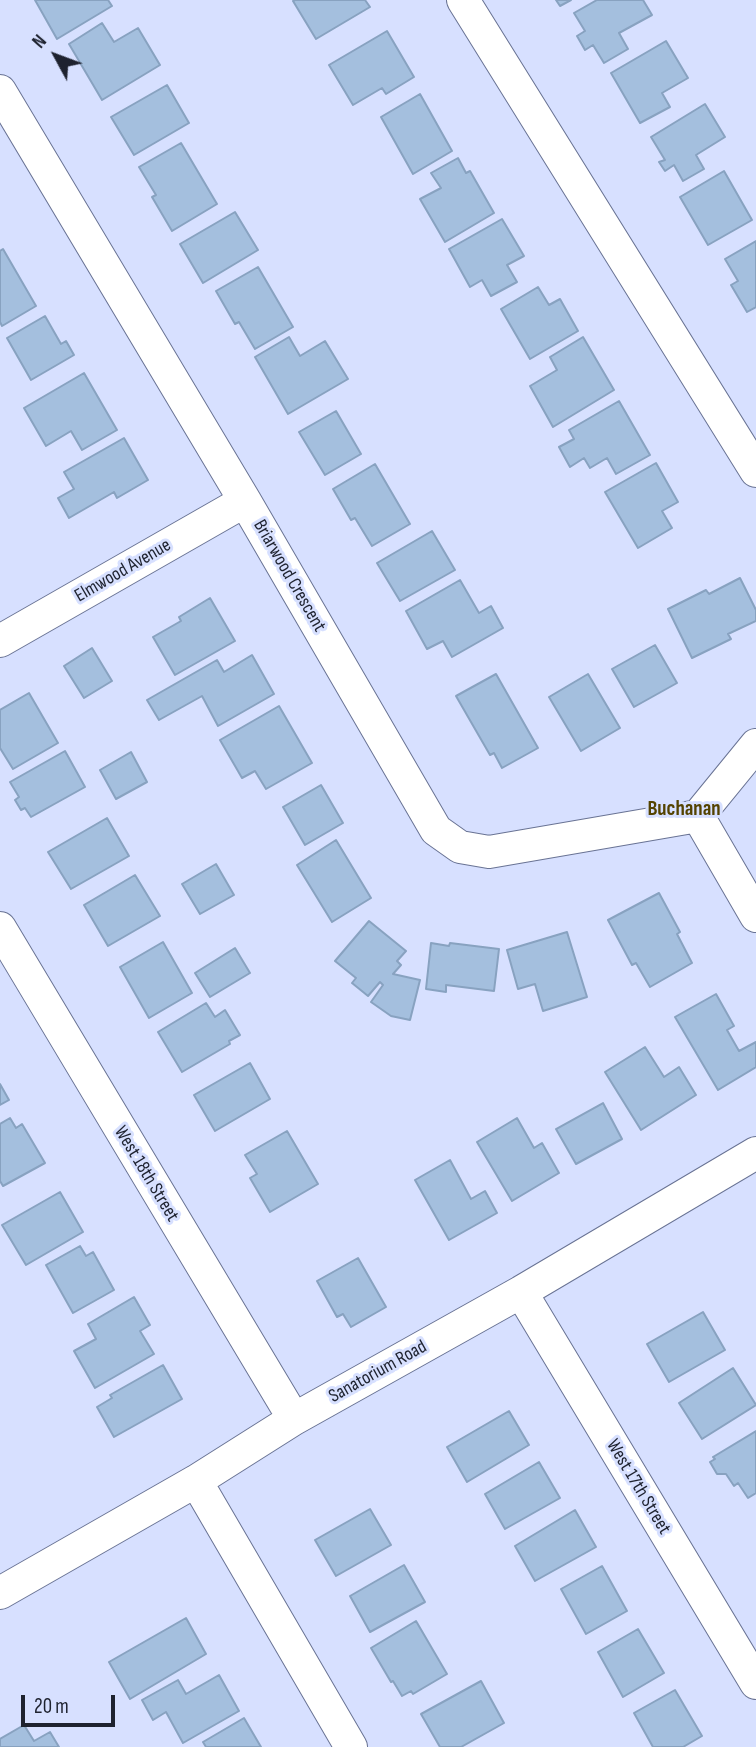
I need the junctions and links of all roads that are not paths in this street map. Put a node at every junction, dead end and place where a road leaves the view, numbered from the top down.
1 (463, 0) edge
2 (0, 91) edge
3 (756, 471) edge
4 (245, 501) junction
5 (0, 641) edge
6 (756, 745) edge
7 (698, 816) junction
8 (756, 916) edge
9 (0, 928) edge
10 (756, 1153) edge
11 (521, 1292) junction
12 (294, 1419) junction
13 (196, 1481) junction
14 (0, 1593) edge
15 (756, 1683) edge
16 (351, 1747) edge

1 - 3 street
2 - 4 street, Briarwood Crescent
4 - 5 street, Elmwood Avenue
4 - 7 street, Briarwood Crescent
6 - 7 street
7 - 8 street
9 - 12 street, West 18th Street
10 - 11 street, Sanatorium Road
11 - 12 street, Sanatorium Road
11 - 15 street, West 17th Street
12 - 13 street, Sanatorium Road
13 - 14 street, Sanatorium Road
13 - 16 street

